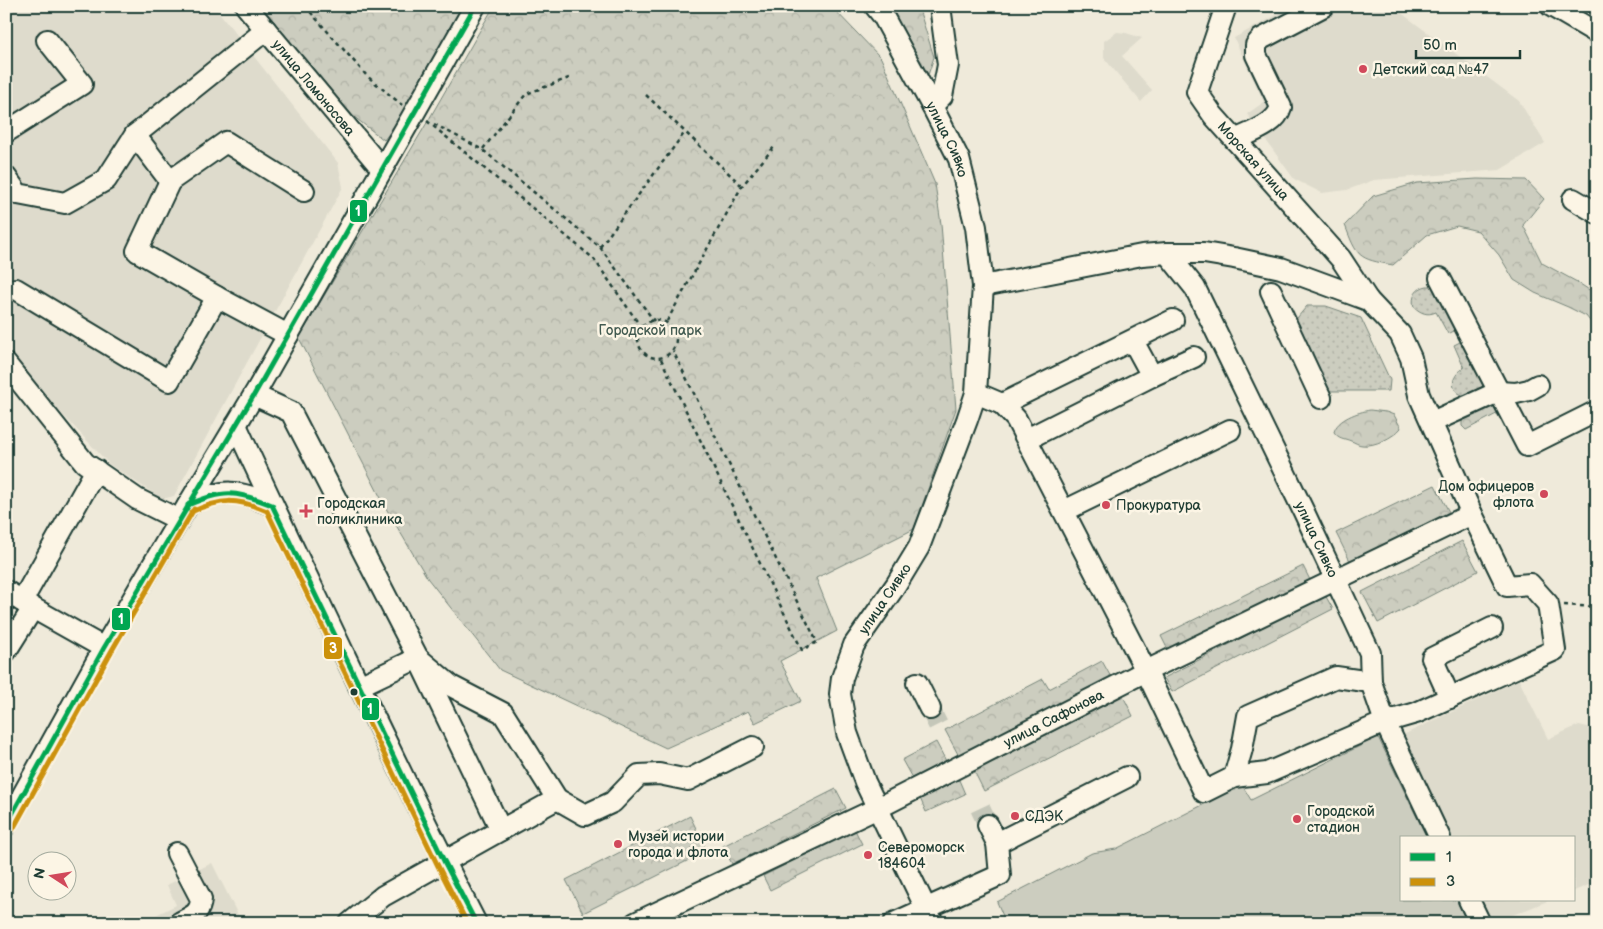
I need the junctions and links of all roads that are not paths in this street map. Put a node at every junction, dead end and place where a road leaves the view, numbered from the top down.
1 (246, 6) edge
2 (475, 6) edge
3 (876, 6) edge
4 (940, 6) edge
5 (1226, 6) edge
6 (1324, 6) edge
7 (1551, 6) edge
8 (266, 30) junction
9 (1597, 33) edge
10 (48, 40) dead end
11 (932, 106) junction
12 (6, 132) edge
13 (136, 135) junction
14 (1236, 140) junction
15 (382, 169) junction
16 (6, 177) edge
17 (170, 182) junction
18 (304, 191) dead end
19 (1572, 199) dead end
20 (1597, 213) edge
21 (1167, 253) junction
22 (1440, 278) dead end
23 (983, 286) junction
24 (16, 289) dead end
25 (1271, 291) dead end
26 (217, 297) junction
27 (1368, 300) junction
28 (1173, 320) dead end
29 (288, 335) junction
30 (1133, 341) junction
31 (1194, 357) dead end
32 (6, 364) edge
33 (1152, 376) junction
34 (1538, 385) dead end
35 (1498, 392) junction
36 (976, 393) junction
37 (254, 395) junction
38 (1321, 398) dead end
39 (1002, 404) junction
40 (1593, 413) dead end
41 (1432, 422) junction
42 (236, 425) junction
43 (1230, 430) dead end
44 (1027, 439) junction
45 (96, 470) junction
46 (272, 506) junction
47 (1064, 511) junction
48 (183, 512) junction
49 (1472, 514) junction
50 (1335, 580) junction
51 (20, 600) edge
52 (1492, 628) dead end
53 (104, 648) junction
54 (6, 651) edge
55 (418, 658) junction
56 (1146, 671) junction
57 (1371, 682) junction
58 (917, 683) dead end
59 (359, 686) junction
60 (1450, 698) junction
61 (930, 709) tunnel mouth
62 (1385, 722) junction
63 (753, 747) dead end
64 (1127, 777) dead end
65 (1234, 777) junction
66 (557, 799) junction
67 (878, 808) junction
68 (6, 824) edge
69 (501, 830) junction
70 (1439, 836) edge
71 (178, 853) dead end
72 (444, 861) junction
73 (1470, 902) edge
74 (930, 916) edge
75 (179, 923) edge
76 (350, 923) edge
77 (476, 923) edge
78 (635, 923) edge
79 (894, 923) edge
80 (1480, 923) edge

1 - 8 street, улица Ломоносова
2 - 15 street
3 - 11 street, улица Сивко
4 - 11 street
5 - 14 street, Морская улица
6 - 14 street
7 - 9 street
8 - 13 street
8 - 15 street, улица Ломоносова
10 - 12 street
11 - 23 street, улица Сивко
13 - 16 street
13 - 17 street
14 - 27 street, Морская улица
15 - 29 street
17 - 18 street
17 - 26 street
19 - 20 street
21 - 23 street
21 - 27 street
21 - 50 street, улица Сивко
22 - 35 street
23 - 36 street, улица Сивко
24 - 26 street
25 - 38 street
26 - 29 street
27 - 41 street
28 - 30 street
29 - 37 street
30 - 33 street
30 - 39 street
31 - 33 street
32 - 45 street
33 - 44 street
34 - 35 street
35 - 40 street
35 - 41 street
36 - 39 street
36 - 67 street, улица Сивко
37 - 42 street
37 - 55 street
39 - 44 street
41 - 49 street
42 - 46 street
42 - 48 street
43 - 47 street
44 - 47 street
45 - 48 street
45 - 51 street
46 - 48 street
46 - 59 street
47 - 56 street
48 - 53 street
49 - 50 street, улица Сафонова
49 - 60 street
50 - 56 street, улица Сафонова
50 - 57 street, улица Сивко
51 - 53 street
51 - 54 street
52 - 60 street
53 - 68 street
55 - 59 street
55 - 66 street
55 - 69 street
56 - 65 street
56 - 67 street, улица Сафонова
57 - 62 street, улица Сивко
57 - 65 street
58 - 61 street
59 - 72 street
60 - 62 street
62 - 65 street
62 - 70 street, улица Сивко
63 - 66 street
64 - 74 street
66 - 69 street
67 - 74 street, улица Сивко
67 - 78 street, улица Сафонова
69 - 72 street
71 - 75 street
72 - 76 street
72 - 77 street
73 - 80 street
74 - 79 street

